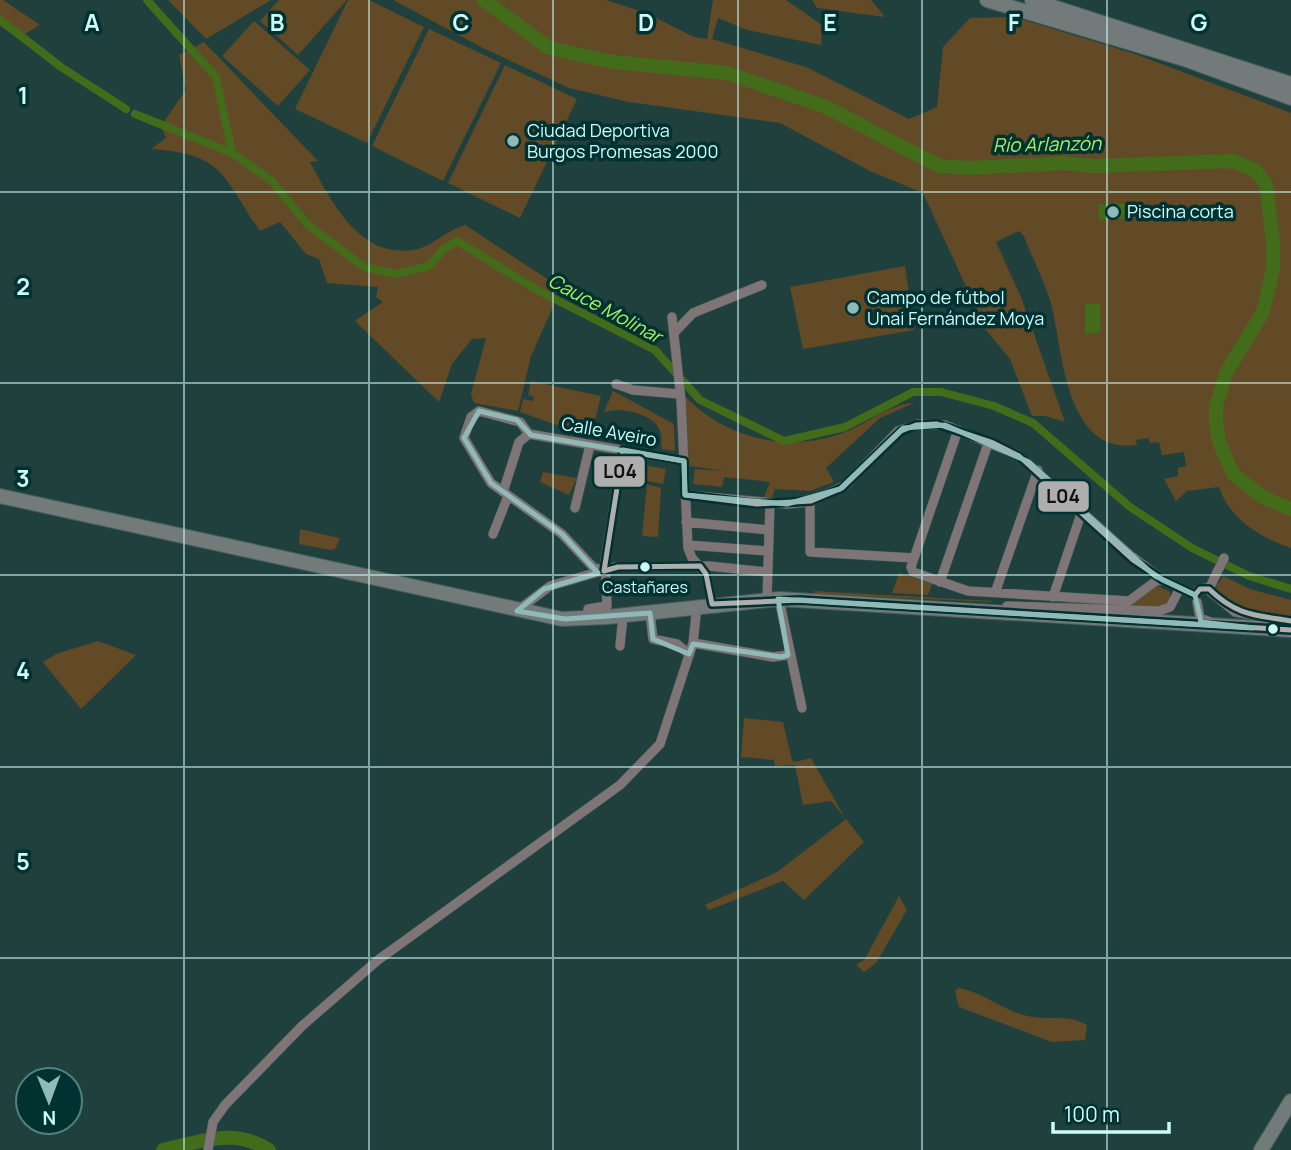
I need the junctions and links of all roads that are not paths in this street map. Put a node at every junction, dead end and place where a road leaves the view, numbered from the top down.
1 (987, 0) edge
2 (1032, 0) edge
3 (1291, 84) edge
4 (1291, 98) edge
5 (762, 285) dead end
6 (673, 317) dead end
7 (674, 333) junction
8 (615, 384) dead end
9 (679, 389) junction
10 (958, 430) junction
11 (530, 434) junction
12 (989, 441) junction
13 (590, 445) junction
14 (623, 450) junction
15 (684, 461) junction
16 (1038, 470) junction
17 (505, 494) junction
18 (685, 495) junction
19 (0, 496) edge
20 (810, 502) junction
21 (770, 503) junction
22 (575, 508) dead end
23 (1081, 514) junction
24 (686, 522) junction
25 (769, 530) junction
26 (493, 534) dead end
27 (688, 545) junction
28 (768, 551) junction
29 (914, 558) junction
30 (1224, 558) dead end
31 (700, 566) junction
32 (604, 570) junction
33 (767, 572) junction
34 (1157, 579) junction
35 (940, 582) junction
36 (1180, 590) junction
37 (1211, 592) junction
38 (995, 593) junction
39 (1053, 597) junction
40 (773, 599) junction
41 (1196, 599) junction
42 (704, 605) junction
43 (588, 609) dead end
44 (958, 610) junction
45 (517, 611) junction
46 (650, 613) junction
47 (1023, 613) junction
48 (623, 615) junction
49 (1200, 618) junction
50 (1291, 621) edge
51 (1253, 628) junction
52 (1291, 630) edge
53 (693, 643) junction
54 (620, 646) dead end
55 (689, 654) junction
56 (788, 655) junction
57 (802, 708) dead end
58 (1291, 1101) edge
59 (208, 1150) edge
60 (1261, 1150) edge

1 - 4 highway
2 - 3 highway
5 - 7 street
6 - 7 street
7 - 9 street
8 - 9 street
9 - 15 street
10 - 12 street
10 - 20 street
10 - 29 street
11 - 13 street, Calle Aveiro
11 - 17 street
11 - 17 street
12 - 16 street
12 - 35 street
13 - 14 street, Calle Aveiro
13 - 22 street
14 - 15 street, Calle Aveiro
14 - 32 street
15 - 18 street
16 - 23 street
16 - 38 street
17 - 26 street
17 - 32 street
18 - 21 street
18 - 24 street
19 - 45 highway
20 - 21 street
20 - 29 street
21 - 25 street
23 - 34 street
23 - 39 street
24 - 25 street
24 - 27 street
25 - 28 street
27 - 28 street
27 - 31 street
28 - 33 street
29 - 35 street
30 - 37 street
31 - 32 street
31 - 33 street
31 - 42 street
32 - 43 street
32 - 45 street
33 - 40 street
34 - 36 street
34 - 39 street
35 - 38 street
36 - 41 street
36 - 44 street
37 - 41 street
37 - 41 street
37 - 50 street
38 - 39 street
40 - 42 highway
40 - 44 highway
40 - 56 street
41 - 49 street
42 - 46 highway
42 - 53 street
44 - 47 highway
45 - 48 highway
46 - 48 highway
46 - 55 street
47 - 49 highway
47 - 51 highway
48 - 54 street
49 - 50 highway
49 - 51 street
51 - 52 highway
53 - 55 street
53 - 56 street
55 - 59 street
56 - 57 street
58 - 60 highway

